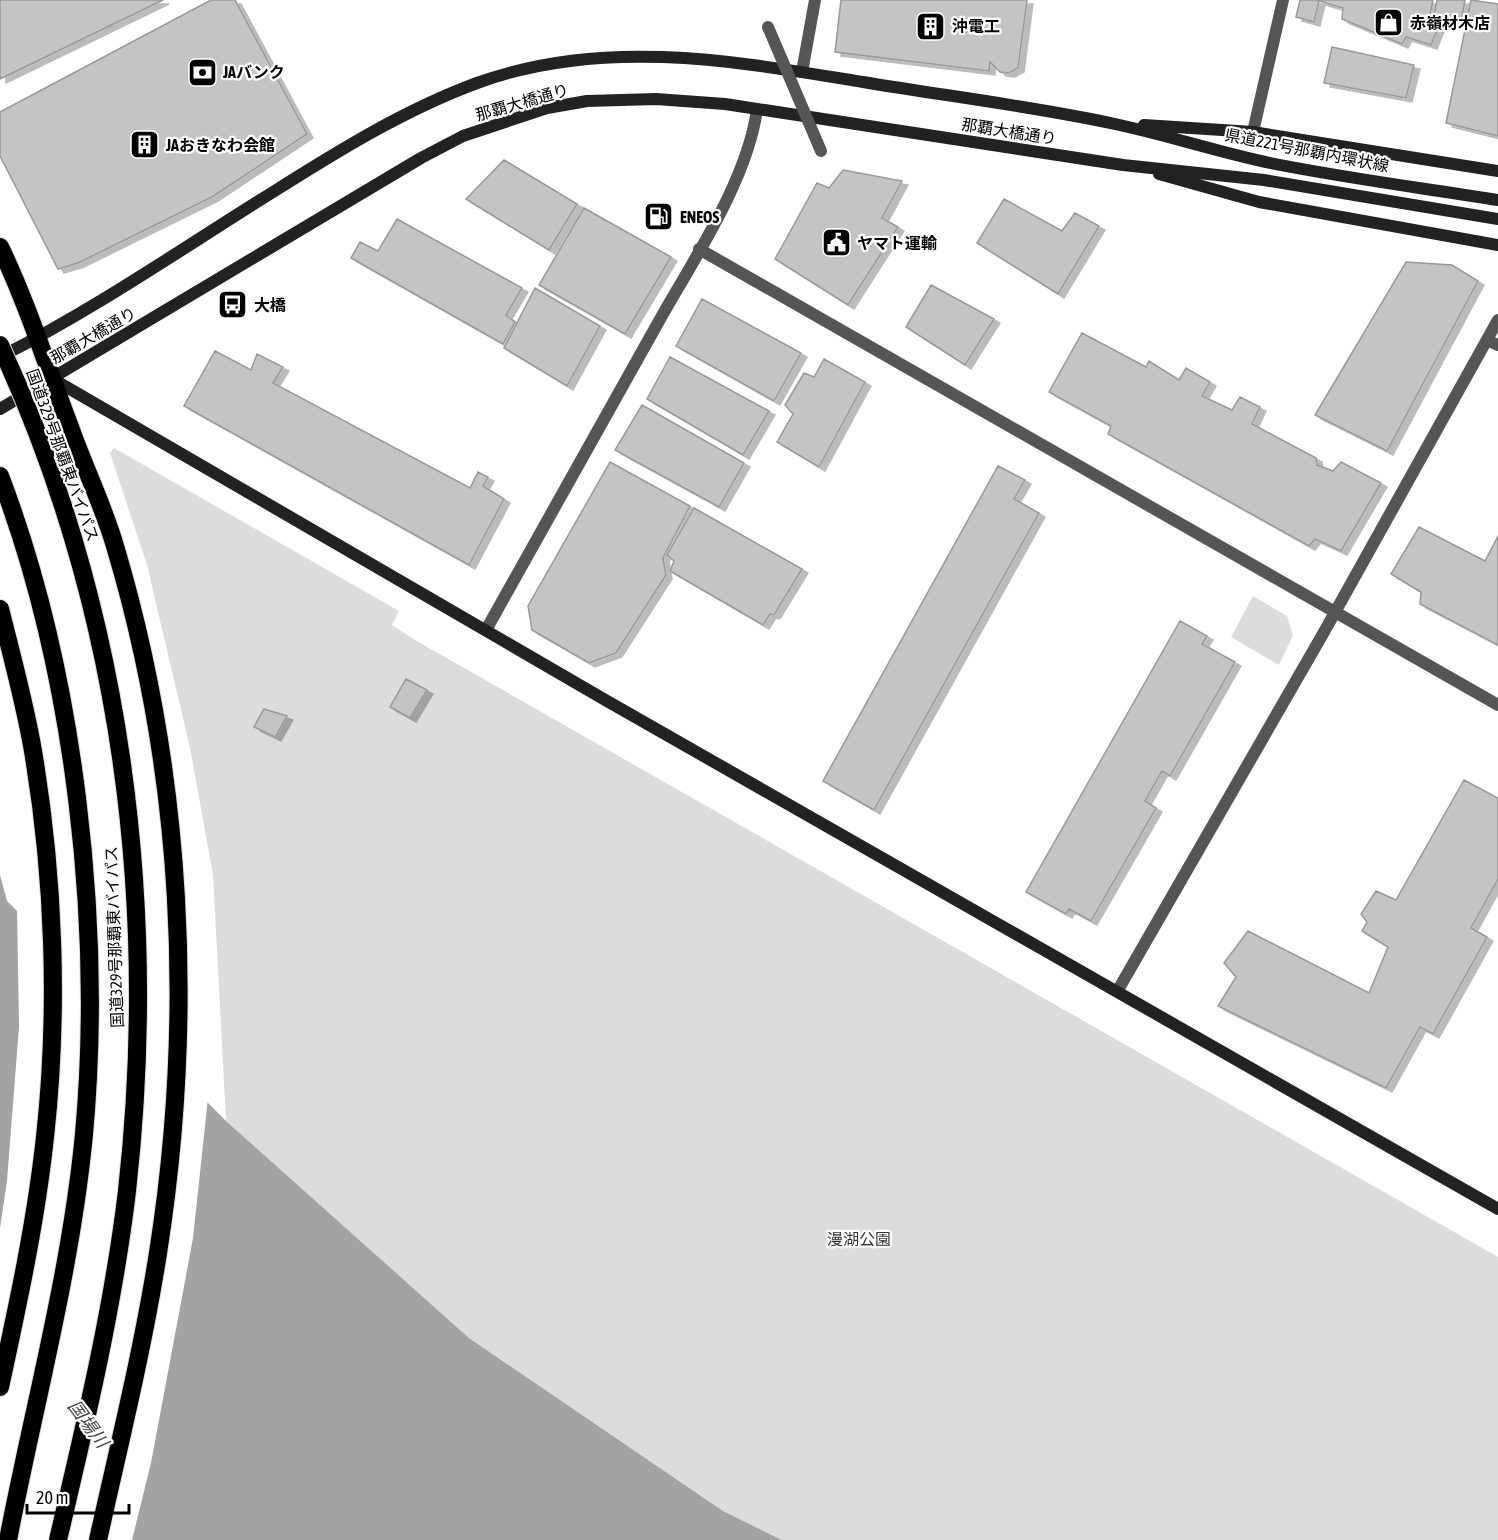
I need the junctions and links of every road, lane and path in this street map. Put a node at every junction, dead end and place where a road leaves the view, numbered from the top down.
1 (815, 0) edge
2 (1283, 0) edge
3 (768, 27) dead end
4 (802, 72) junction
5 (757, 109) junction
6 (1113, 123) junction
7 (1253, 132) junction
8 (821, 151) dead end
9 (1123, 165) junction
10 (1498, 171) edge
11 (1498, 200) edge
12 (1498, 219) edge
13 (1498, 245) edge
14 (0, 247) edge
15 (699, 249) junction
16 (1498, 320) edge
17 (38, 338) junction
18 (1493, 342) edge
19 (0, 345) edge
20 (0, 357) edge
21 (51, 378) junction
22 (0, 409) edge
23 (0, 476) edge
24 (0, 609) edge
25 (1335, 612) junction
26 (486, 630) junction
27 (1498, 705) edge
28 (1118, 990) junction
29 (1498, 1209) edge
30 (0, 1387) edge
31 (8, 1540) edge
32 (58, 1540) edge
33 (98, 1540) edge

1 - 4 street
2 - 7 street
3 - 8 street, bridge
4 - 6 main road, 那覇大橋通り
4 - 17 main road, 那覇大橋通り
5 - 9 main road, 那覇大橋通り
5 - 15 street
5 - 21 main road, 那覇大橋通り
6 - 7 main road
6 - 11 main road, 県道221号那覇内環状線
7 - 10 main road
9 - 12 main road, 県道221号那覇内環状線
9 - 13 main road
14 - 17 highway
15 - 25 street
15 - 26 street
16 - 18 street
17 - 20 main road, 那覇大橋通り
17 - 21 highway
18 - 25 street
19 - 32 highway, 国道329号那覇東バイパス, bridge
21 - 22 main road, 那覇大橋通り
21 - 26 main road
21 - 33 highway
23 - 31 highway, 国道329号那覇東バイパス
24 - 30 highway
25 - 27 street
25 - 28 street
26 - 28 main road
28 - 29 main road

